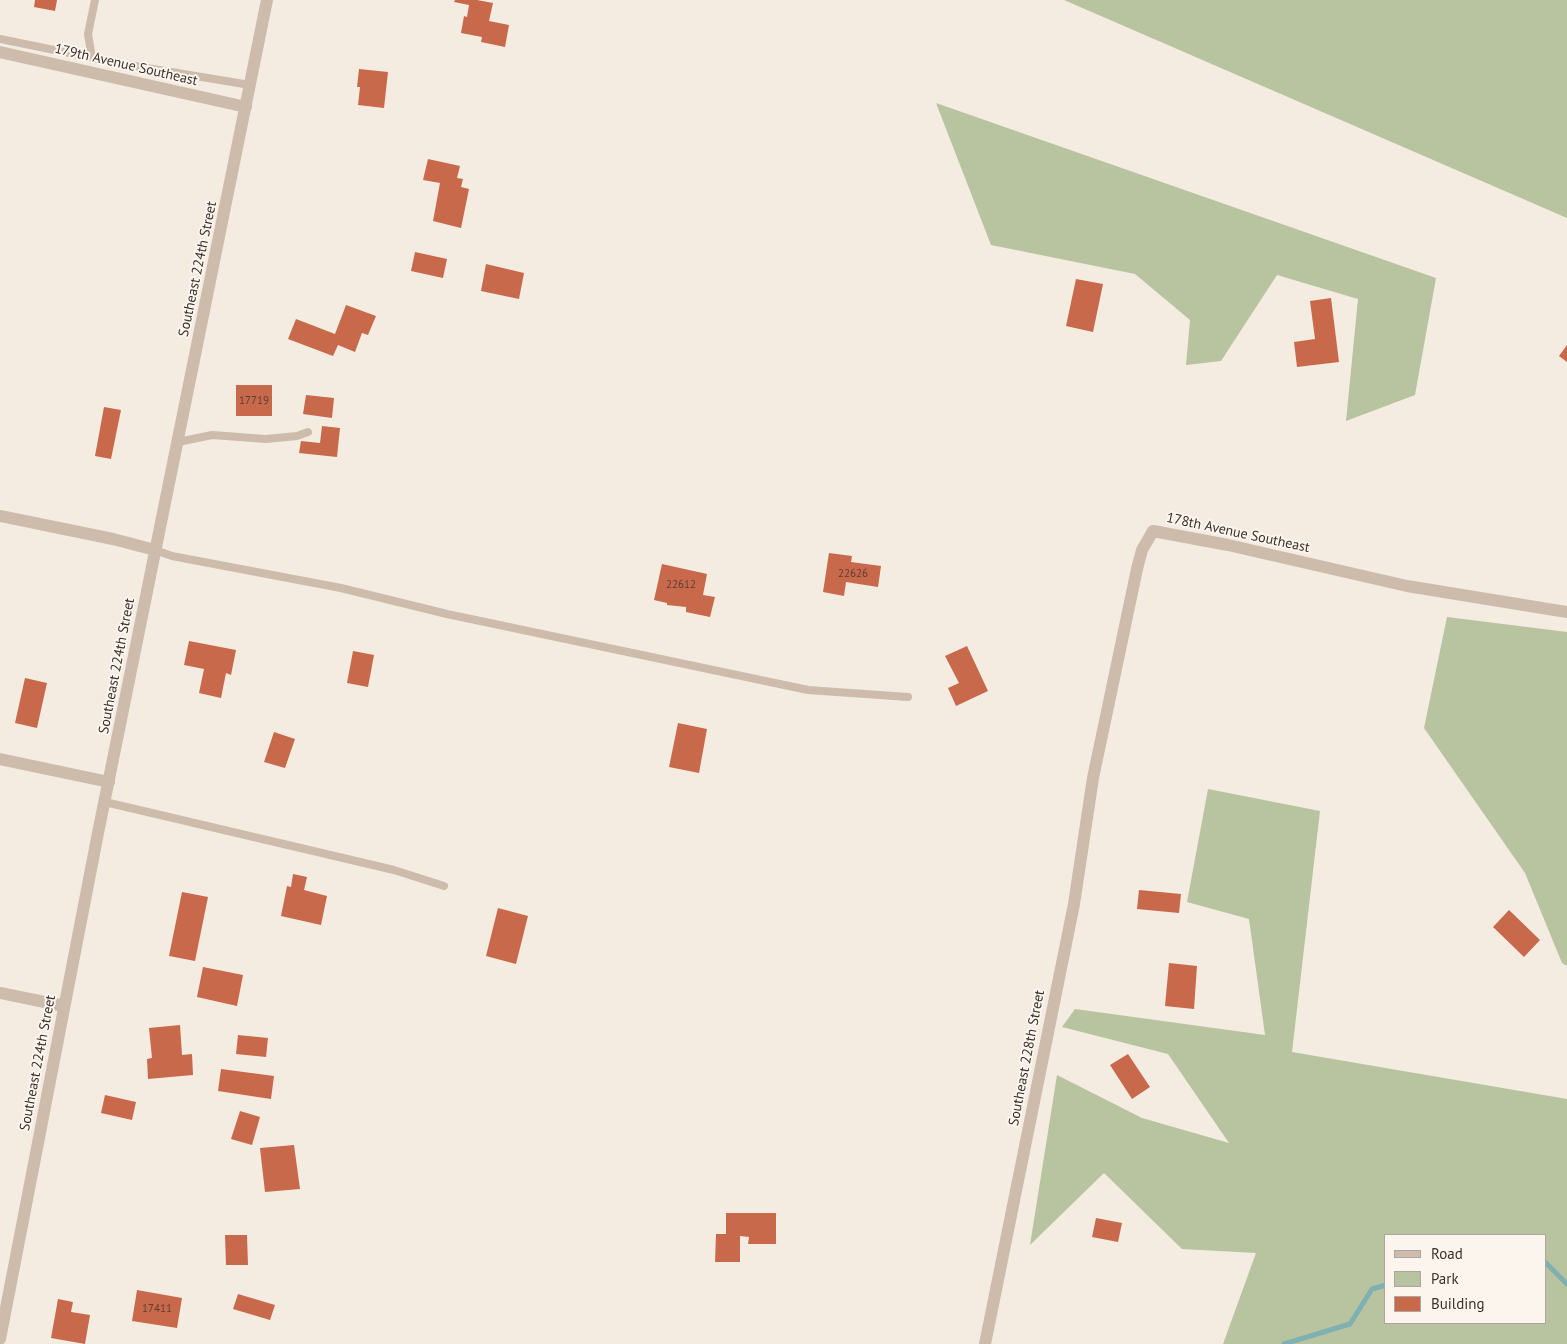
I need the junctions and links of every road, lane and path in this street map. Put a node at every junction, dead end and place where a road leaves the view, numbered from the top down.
1 (95, 0) edge
2 (267, 0) edge
3 (0, 39) edge
4 (0, 52) edge
5 (92, 58) junction
6 (250, 85) junction
7 (246, 107) junction
8 (308, 432) dead end
9 (178, 442) junction
10 (0, 516) edge
11 (156, 550) junction
12 (1567, 612) edge
13 (908, 697) dead end
14 (0, 759) edge
15 (1093, 778) joint
16 (109, 782) junction
17 (105, 802) junction
18 (444, 886) dead end
19 (0, 993) edge
20 (64, 1006) junction
21 (0, 1339) edge
22 (985, 1344) edge

1 - 5 lane
2 - 6 street, Southeast 224th Street
3 - 5 lane
4 - 7 street, 179th Avenue Southeast
5 - 6 lane
6 - 7 street, Southeast 224th Street
7 - 9 street, Southeast 224th Street
8 - 9 lane
9 - 11 street, Southeast 224th Street
10 - 11 street
11 - 13 lane
11 - 16 street, Southeast 224th Street
12 - 15 street, 178th Avenue Southeast
14 - 16 street
15 - 22 street, Southeast 228th Street
16 - 17 street, Southeast 224th Street
17 - 18 lane
17 - 20 street, Southeast 224th Street
19 - 20 street
20 - 21 street, Southeast 224th Street

